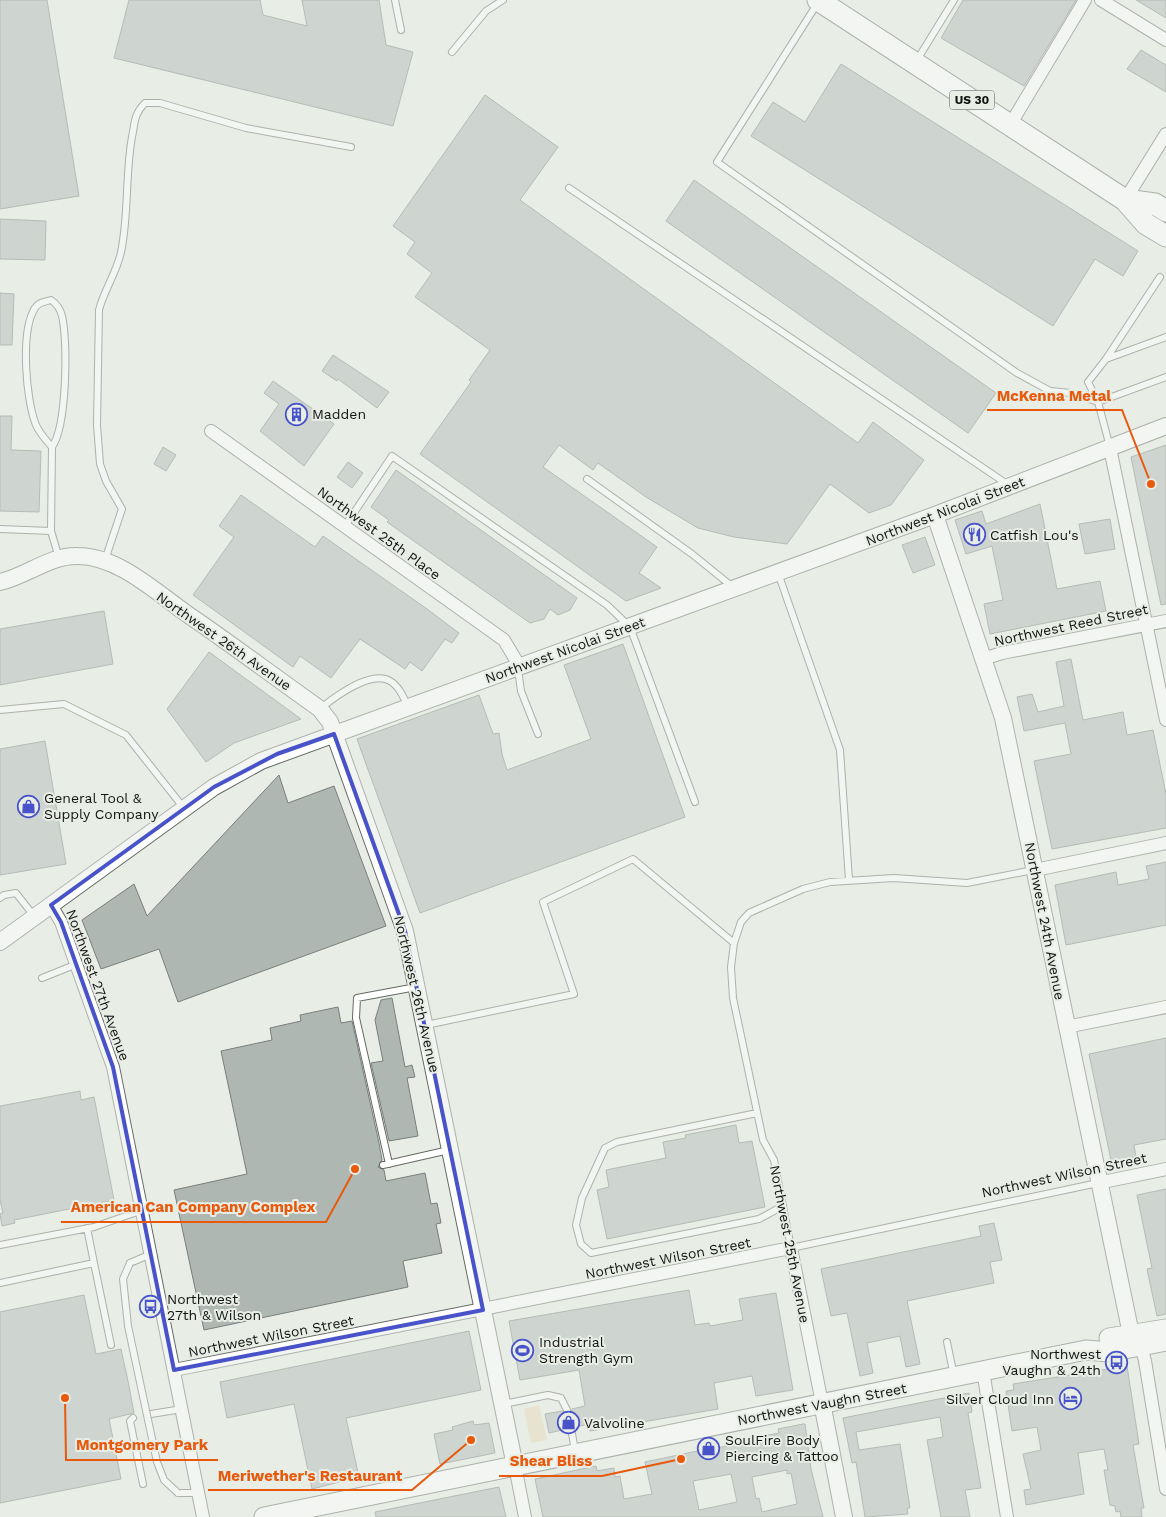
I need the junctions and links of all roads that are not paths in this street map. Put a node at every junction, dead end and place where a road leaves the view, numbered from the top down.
1 (395, 0) edge
2 (503, 0) edge
3 (819, 0) edge
4 (954, 0) edge
5 (1085, 0) edge
6 (1101, 0) edge
7 (400, 30) dead end
8 (1166, 40) edge
9 (452, 52) dead end
10 (915, 63) junction
11 (1010, 125) junction
12 (1166, 134) edge
13 (351, 148) dead end
14 (569, 188) dead end
15 (1125, 200) junction
16 (1166, 212) edge
17 (1166, 236) edge
18 (1160, 277) dead end
19 (1166, 337) edge
20 (1106, 359) junction
21 (1166, 377) edge
22 (1098, 402) junction
23 (1166, 426) edge
24 (211, 431) dead end
25 (52, 446) junction
26 (1110, 448) junction
27 (587, 479) dead end
28 (1010, 486) junction
29 (935, 515) junction
30 (345, 526) junction
31 (0, 529) edge
32 (51, 531) junction
33 (59, 558) junction
34 (105, 561) junction
35 (778, 573) junction
36 (0, 582) edge
37 (735, 588) junction
38 (1166, 621) edge
39 (1147, 625) junction
40 (630, 626) junction
41 (983, 659) junction
42 (519, 667) junction
43 (408, 707) junction
44 (320, 709) junction
45 (0, 710) edge
46 (1166, 720) edge
47 (334, 734) junction
48 (538, 734) dead end
49 (695, 802) dead end
50 (185, 809) junction
51 (1166, 843) edge
52 (1035, 870) junction
53 (849, 880) junction
54 (0, 898) edge
55 (51, 905) junction
56 (35, 917) junction
57 (0, 942) edge
58 (734, 943) junction
59 (77, 964) junction
60 (42, 978) dead end
61 (417, 987) junction
62 (1166, 1007) edge
63 (425, 1025) junction
64 (1066, 1027) junction
65 (757, 1113) junction
66 (450, 1150) junction
67 (1166, 1169) edge
68 (1098, 1183) junction
69 (782, 1206) junction
70 (143, 1210) junction
71 (87, 1228) junction
72 (0, 1245) edge
73 (790, 1248) junction
74 (151, 1254) junction
75 (94, 1263) junction
76 (0, 1283) edge
77 (483, 1310) junction
78 (1166, 1329) edge
79 (1136, 1340) junction
80 (1166, 1341) edge
81 (947, 1342) dead end
82 (111, 1345) dead end
83 (174, 1370) junction
84 (983, 1370) junction
85 (955, 1377) junction
86 (822, 1403) junction
87 (502, 1404) junction
88 (182, 1409) junction
89 (567, 1410) dead end
90 (151, 1414) dead end
91 (133, 1418) dead end
92 (571, 1428) dead end
93 (576, 1454) junction
94 (515, 1466) junction
95 (143, 1484) dead end
96 (1166, 1487) edge
97 (198, 1492) junction
98 (203, 1517) edge
99 (264, 1517) edge
100 (525, 1517) edge
101 (844, 1517) edge
102 (1007, 1517) edge

1 - 7 lane
2 - 9 lane
3 - 10 highway, US 30
3 - 22 lane
4 - 10 lane
5 - 11 street
6 - 8 street
10 - 11 highway, US 30
11 - 15 highway, US 30
12 - 15 street
13 - 34 lane
14 - 28 lane
15 - 16 highway, US 30
15 - 17 highway, US 30
18 - 20 lane
19 - 20 lane
20 - 22 lane
21 - 22 lane
22 - 26 lane
23 - 26 street, Northwest Nicolai Street
24 - 30 street, Northwest 25th Place
25 - 25 lane
25 - 32 lane
26 - 28 street, Northwest Nicolai Street
26 - 39 street
27 - 37 lane
28 - 29 street, Northwest Nicolai Street
29 - 35 street, Northwest Nicolai Street
29 - 41 street, Northwest 24th Avenue
30 - 40 lane
30 - 42 street, Northwest 25th Place
31 - 32 lane
32 - 33 lane
33 - 34 street, Northwest 26th Avenue
33 - 36 street
34 - 44 street, Northwest 26th Avenue
35 - 37 street, Northwest Nicolai Street
35 - 53 lane
37 - 40 street, Northwest Nicolai Street
38 - 39 street, Northwest Reed Street
39 - 41 street, Northwest Reed Street
39 - 46 street
40 - 42 street, Northwest Nicolai Street
40 - 49 lane
41 - 52 street, Northwest 24th Avenue
42 - 43 street, Northwest Nicolai Street
42 - 48 lane
43 - 44 lane
43 - 47 street, Northwest Nicolai Street
44 - 47 street, Northwest 26th Avenue
45 - 50 lane
47 - 50 street, Northwest Nicolai Street
47 - 61 street, Northwest 26th Avenue
50 - 55 street, Northwest Nicolai Street
51 - 52 street
52 - 53 lane, Northwest 25th Avenue
52 - 64 street, Northwest 24th Avenue
53 - 58 lane, Northwest 25th Avenue
54 - 56 lane
55 - 56 street, Northwest Nicolai Street
55 - 59 street, Northwest 27th Avenue
56 - 57 street, Northwest Nicolai Street
58 - 63 lane
58 - 65 lane, Northwest 25th Avenue
59 - 60 lane
59 - 70 street, Northwest 27th Avenue
61 - 63 street, Northwest 26th Avenue
61 - 66 lane
62 - 64 street
63 - 66 street, Northwest 26th Avenue
64 - 68 street, Northwest 24th Avenue
65 - 69 lane, Northwest 25th Avenue
65 - 69 lane
66 - 77 street, Northwest 26th Avenue
67 - 68 street, Northwest Wilson Street
68 - 73 lane, Northwest Wilson Street
68 - 79 street, Northwest 24th Avenue
69 - 73 lane, Northwest 25th Avenue
70 - 71 lane
70 - 74 street, Northwest 27th Avenue
71 - 72 lane
71 - 75 lane
73 - 77 street, Northwest Wilson Street
73 - 86 street, Northwest 25th Avenue
74 - 83 street, Northwest 27th Avenue
74 - 97 lane, bridge
75 - 76 lane
75 - 82 lane
77 - 83 street, Northwest Wilson Street
77 - 87 street, Northwest 26th Avenue
78 - 79 main road, Northwest Vaughn Street
79 - 80 main road, Northwest Vaughn Street
79 - 84 main road, Northwest Vaughn Street
79 - 96 street, Northwest 24th Avenue
81 - 85 lane
83 - 88 street, Northwest 27th Avenue
84 - 85 main road, Northwest Vaughn Street
84 - 102 street
85 - 86 main road, Northwest Vaughn Street
86 - 93 main road, Northwest Vaughn Street
86 - 101 street, Northwest 25th Avenue
87 - 89 lane
87 - 94 street, Northwest 26th Avenue
88 - 90 lane
88 - 97 street, Northwest 27th Avenue
91 - 95 lane
92 - 93 lane
93 - 94 main road, Northwest Vaughn Street
94 - 99 main road, Northwest Vaughn Street
94 - 100 street, Northwest 26th Avenue
97 - 98 street, Northwest 27th Avenue

